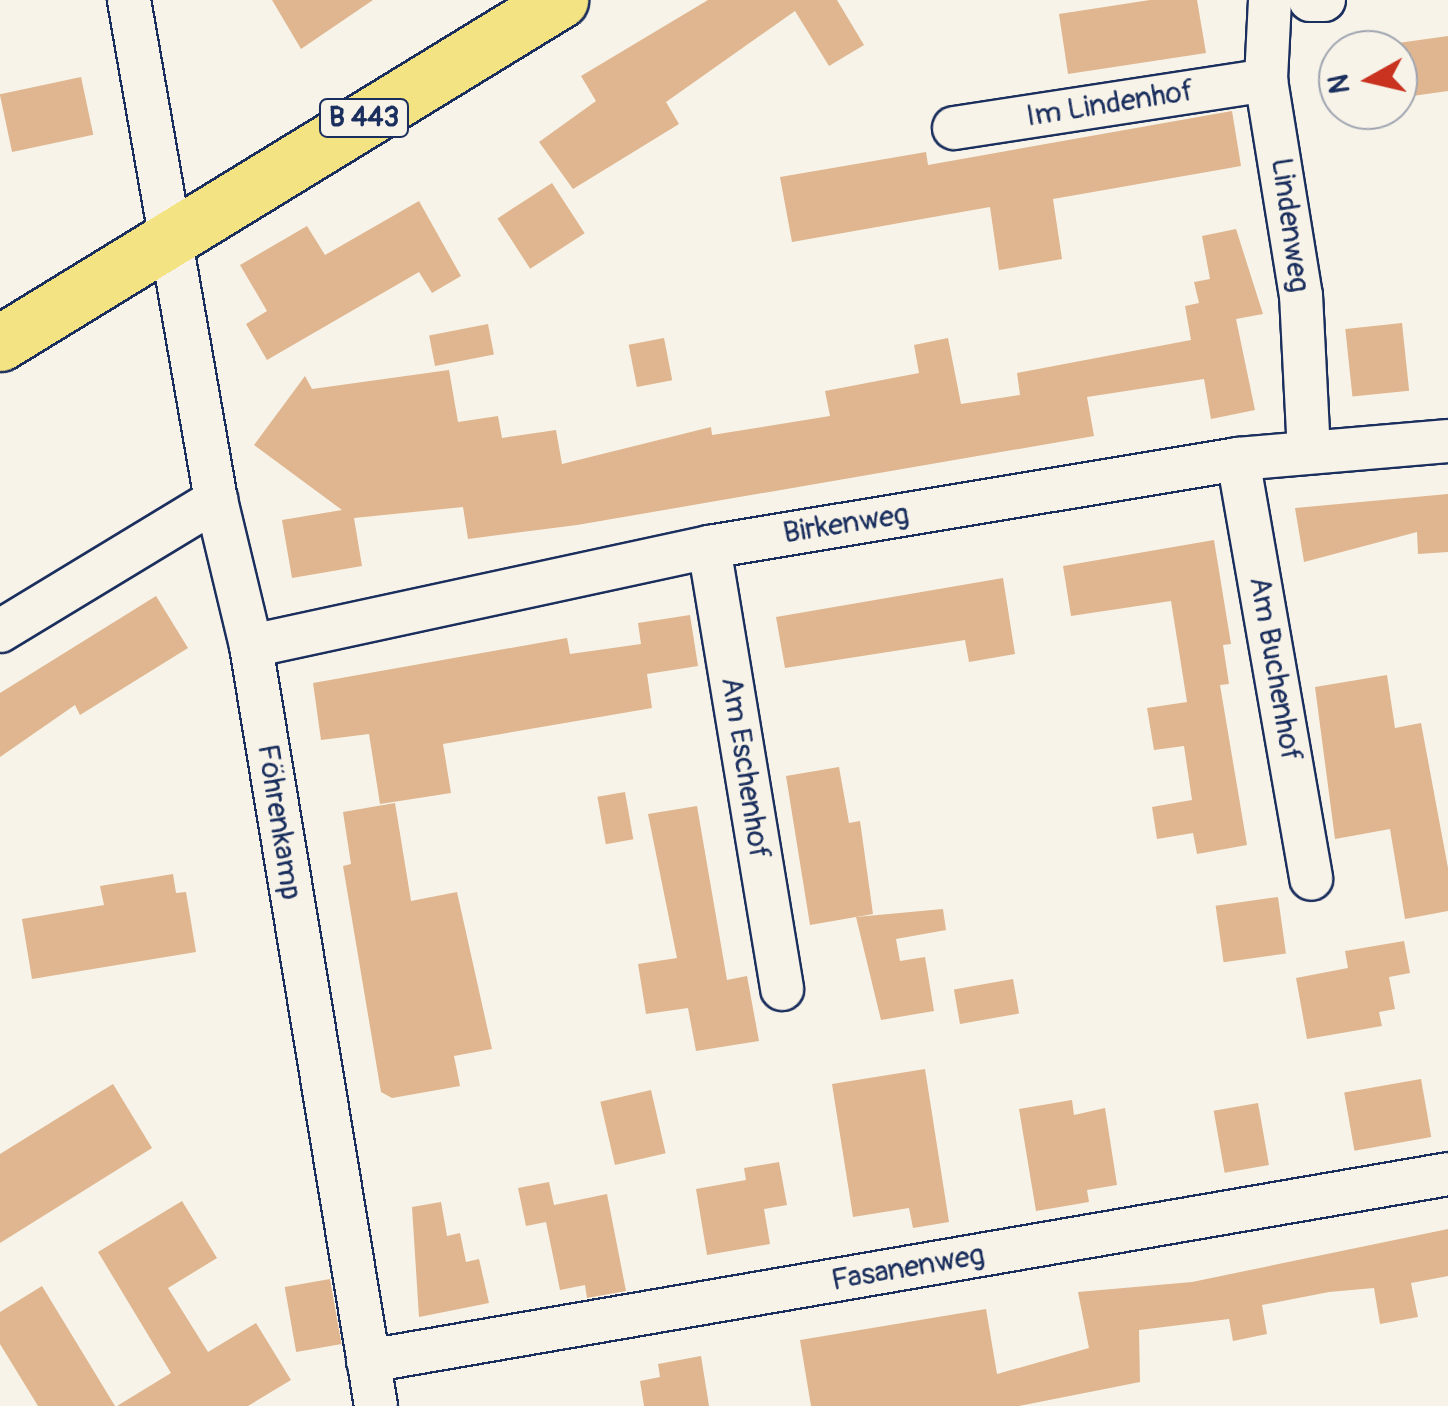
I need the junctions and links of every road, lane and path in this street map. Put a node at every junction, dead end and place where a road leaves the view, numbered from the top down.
1 (129, 0) edge
2 (560, 0) edge
3 (1270, 0) edge
4 (1310, 0) edge
5 (1324, 0) edge
6 (1266, 80) junction
7 (954, 128) dead end
8 (171, 241) junction
9 (0, 343) edge
10 (1448, 441) edge
11 (1309, 452) junction
12 (1238, 459) junction
13 (216, 500) junction
14 (709, 547) junction
15 (0, 631) edge
16 (250, 646) junction
17 (1311, 879) dead end
18 (782, 989) dead end
19 (1448, 1174) edge
20 (368, 1361) junction
21 (376, 1406) edge

1 - 8 street, Föhrenkamp
2 - 8 main road, B 443
3 - 6 street, Lindenweg
4 - 5 street
6 - 7 street, Im Lindenhof
6 - 11 street, Lindenweg
8 - 9 main road, B 443
8 - 13 street, Föhrenkamp
10 - 11 street, Birkenweg
11 - 12 street, Birkenweg
12 - 14 street, Birkenweg
12 - 17 street, Am Buchenhof
13 - 15 street
13 - 16 street, Föhrenkamp
14 - 16 street, Birkenweg
14 - 18 street, Am Eschenhof
16 - 20 street, Föhrenkamp
19 - 20 street, Fasanenweg
20 - 21 street, Föhrenkamp

